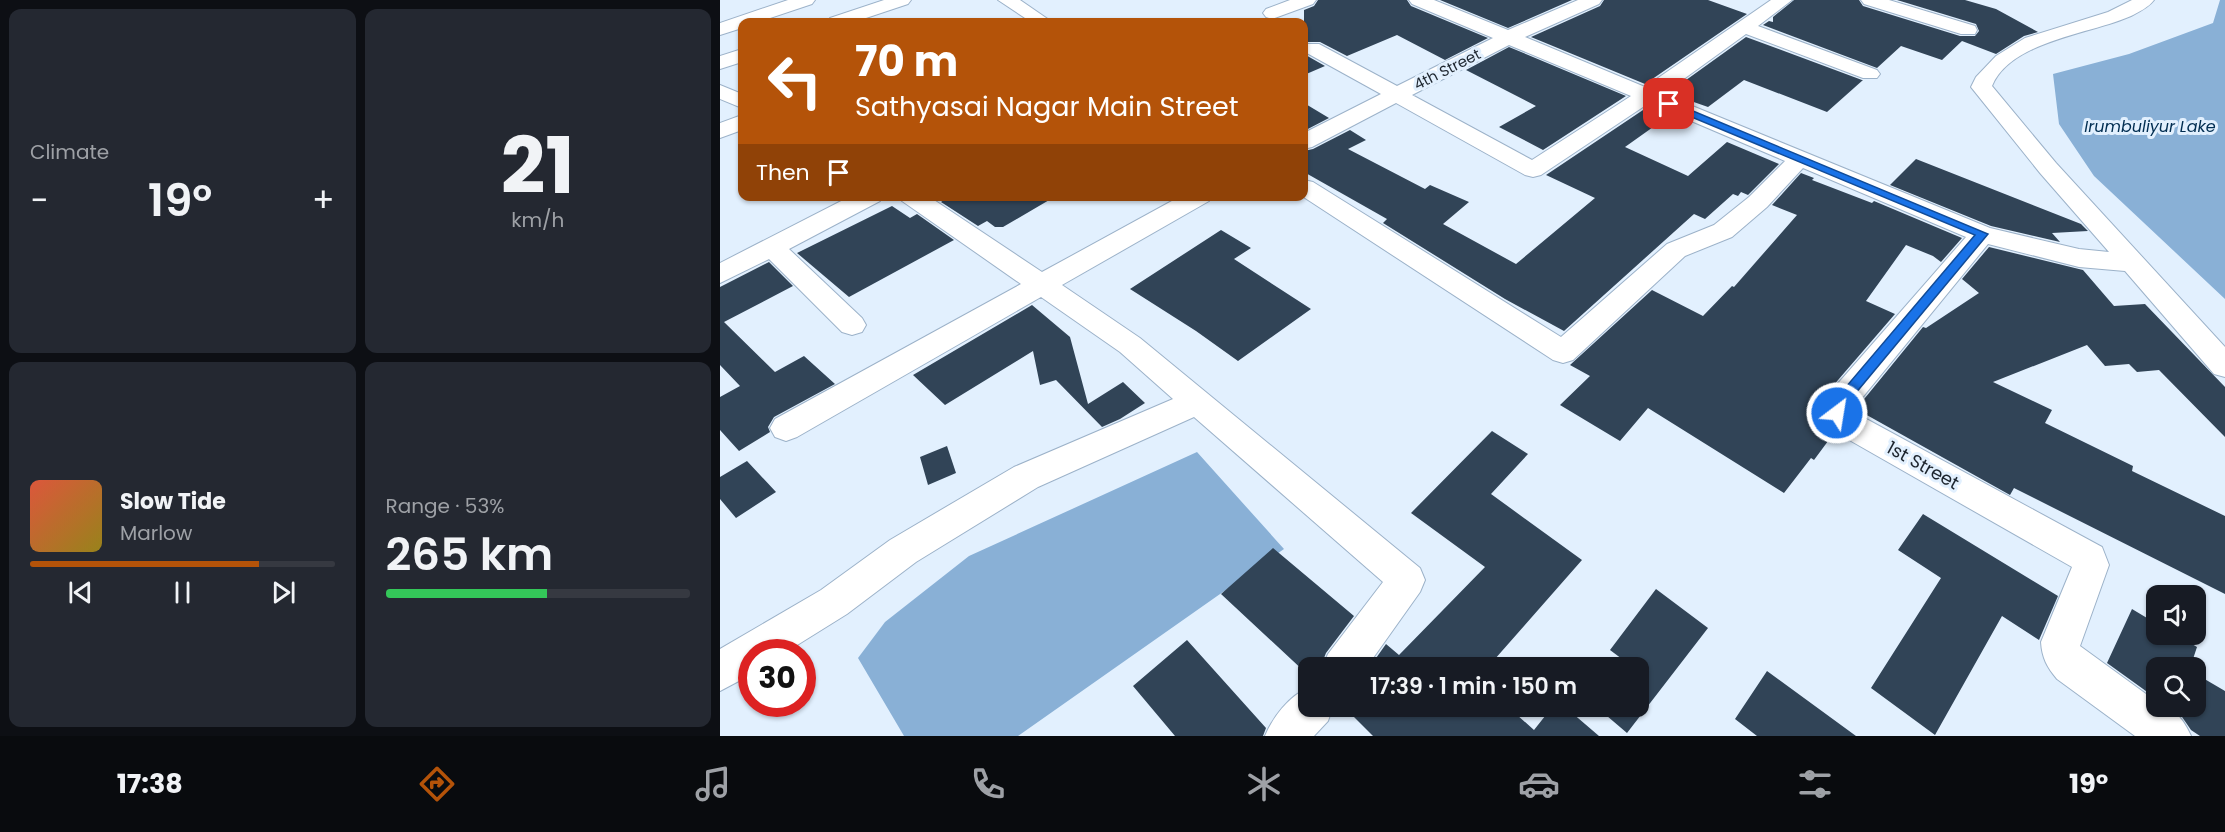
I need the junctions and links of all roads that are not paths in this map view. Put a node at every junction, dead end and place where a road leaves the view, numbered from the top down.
1 (806, 0) edge
2 (902, 0) edge
3 (1007, 0) edge
4 (1307, 0) edge
5 (1418, 0) edge
6 (1593, 0) edge
7 (1783, 0) edge
8 (1870, 0) edge
9 (2145, 0) edge
10 (1272, 13) dead end
11 (753, 18) edge
12 (849, 18) edge
13 (1029, 18) edge
14 (738, 23) edge
15 (1744, 27) junction
16 (720, 29) edge
17 (1968, 30) dead end
18 (1507, 38) junction
19 (1312, 48) dead end
20 (738, 56) edge
21 (720, 63) edge
22 (1870, 74) dead end
23 (720, 92) edge
24 (1397, 94) junction
25 (1647, 95) junction
26 (738, 100) edge
27 (738, 124) edge
28 (720, 131) edge
29 (1308, 140) edge
30 (1800, 158) junction
31 (1308, 190) edge
32 (862, 201) edge
33 (922, 201) edge
34 (1191, 201) edge
35 (1982, 234) junction
36 (773, 248) junction
37 (2131, 262) junction
38 (720, 274) edge
39 (1040, 284) junction
40 (852, 325) dead end
41 (2225, 366) edge
42 (1198, 402) junction
43 (786, 428) dead end
44 (1350, 657) edge
45 (720, 671) edge
46 (2170, 736) edge

1 - 11 street
2 - 12 street
3 - 13 street
4 - 10 street
5 - 18 street
6 - 18 street, 4th Street
7 - 15 street
8 - 17 street
9 - 37 street
14 - 16 street
15 - 22 street
15 - 25 street
18 - 24 street, 4th Street
18 - 25 street
19 - 24 street
20 - 21 street
23 - 26 street
24 - 25 street
24 - 29 street, 4th Street
25 - 30 street
27 - 28 street
30 - 31 street
30 - 35 street
32 - 36 street
33 - 39 street
34 - 39 street
35 - 37 street
35 - 46 street, 1st Street
36 - 38 street
36 - 40 street
37 - 41 street
39 - 42 street
39 - 43 street
42 - 44 street
42 - 45 street

